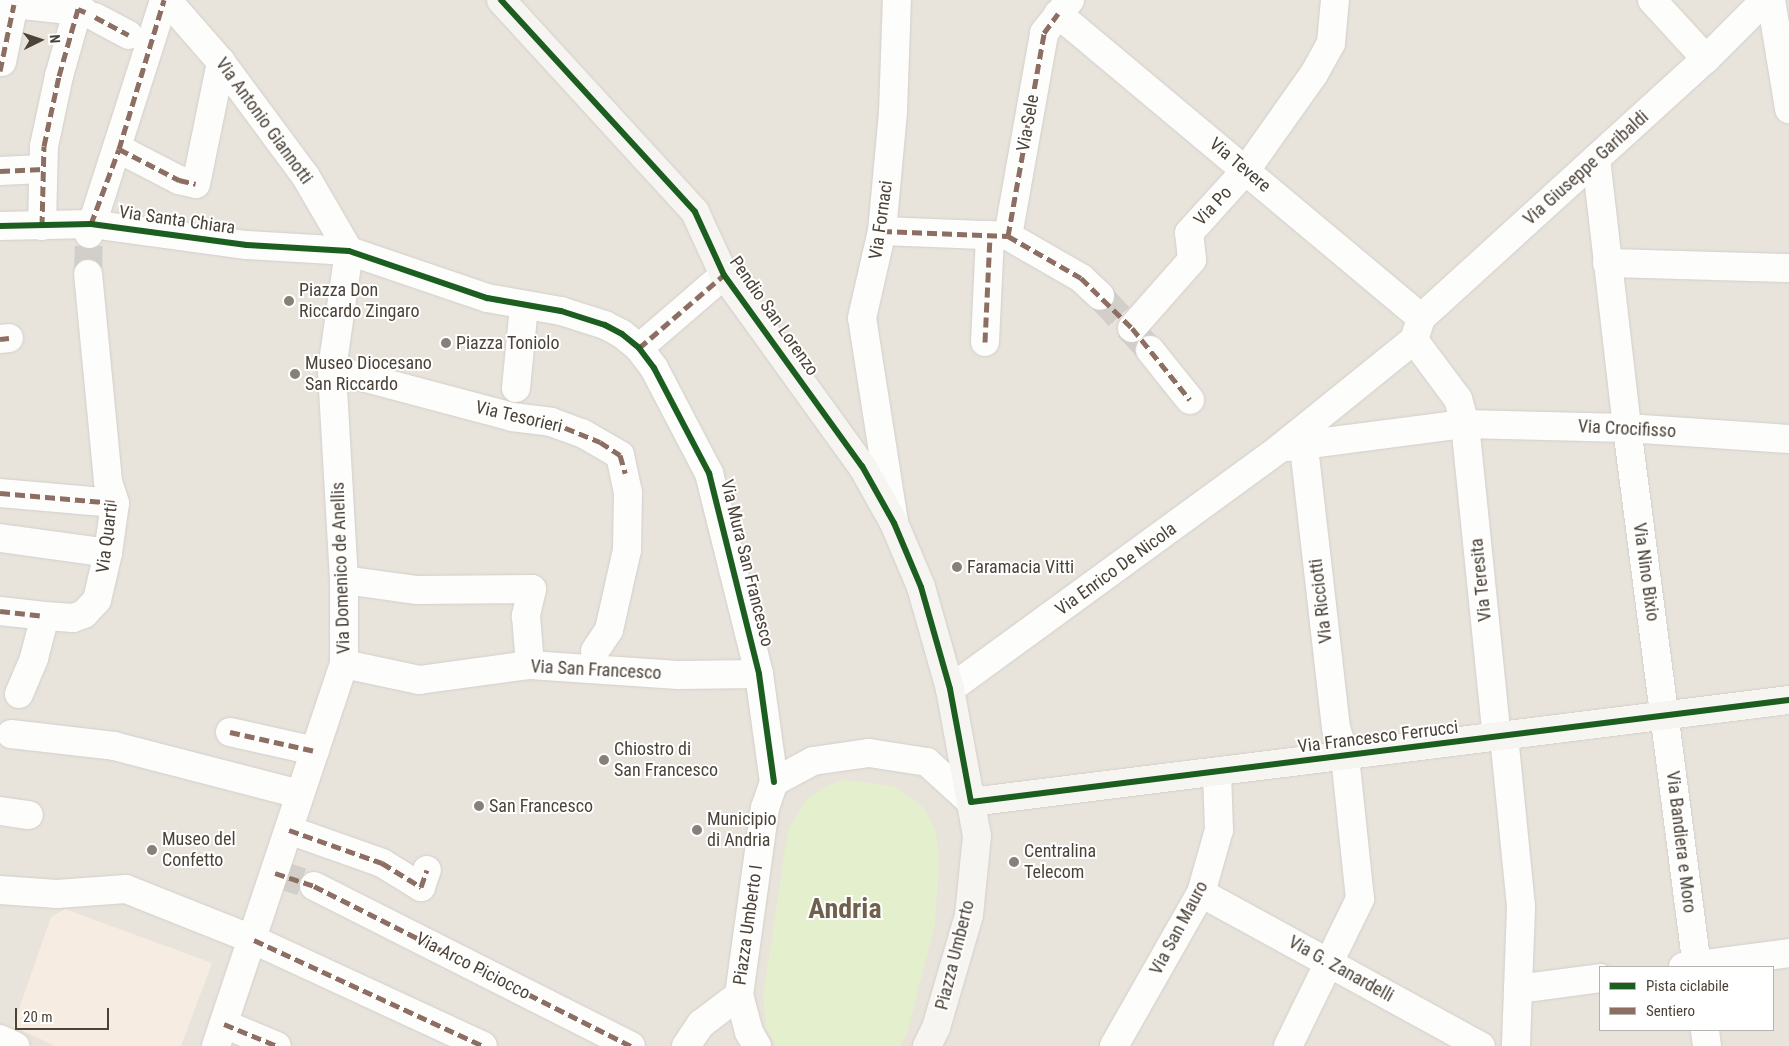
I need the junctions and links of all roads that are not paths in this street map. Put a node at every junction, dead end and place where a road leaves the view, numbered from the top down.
1 (166, 0) edge
2 (501, 0) edge
3 (897, 0) edge
4 (1335, 0) edge
5 (1652, 0) edge
6 (1765, 0) edge
7 (1771, 0) edge
8 (11, 2) edge
9 (1064, 7) edge
10 (86, 13) junction
11 (140, 40) junction
12 (1785, 56) edge
13 (1706, 59) junction
14 (2, 62) dead end
15 (222, 62) junction
16 (1789, 109) edge
17 (118, 149) junction
18 (1596, 160) junction
19 (43, 169) junction
20 (1246, 170) junction
21 (0, 171) edge
22 (0, 226) edge
23 (42, 226) junction
24 (90, 229) junction
25 (882, 231) junction
26 (999, 235) junction
27 (349, 251) junction
28 (1607, 263) junction
29 (1789, 268) edge
30 (88, 274) tunnel mouth
31 (724, 275) junction
32 (1100, 296) tunnel mouth
33 (524, 306) junction
34 (1132, 328) dead end
35 (1417, 329) junction
36 (985, 342) dead end
37 (638, 348) junction
38 (1150, 350) tunnel mouth
39 (332, 369) junction
40 (516, 388) dead end
41 (1190, 400) dead end
42 (1465, 424) junction
43 (1626, 428) junction
44 (1789, 439) edge
45 (1292, 446) junction
46 (0, 493) edge
47 (116, 503) junction
48 (894, 523) junction
49 (0, 538) edge
50 (108, 553) junction
51 (344, 580) junction
52 (0, 611) edge
53 (45, 616) junction
54 (595, 651) dead end
55 (344, 664) junction
56 (530, 665) junction
57 (759, 674) junction
58 (950, 689) junction
59 (10, 694) edge
60 (1789, 700) edge
61 (1664, 716) junction
62 (230, 732) dead end
63 (6, 735) edge
64 (1501, 736) junction
65 (315, 751) junction
66 (1345, 757) junction
67 (1217, 772) junction
68 (774, 782) junction
69 (300, 794) junction
70 (971, 802) junction
71 (0, 810) edge
72 (29, 815) dead end
73 (289, 830) junction
74 (428, 870) dead end
75 (314, 886) tunnel mouth
76 (0, 890) edge
77 (1201, 893) junction
78 (254, 940) junction
79 (1789, 953) edge
80 (1330, 963) junction
81 (1692, 966) edge
82 (1699, 966) edge
83 (1599, 978) edge
84 (1518, 989) junction
85 (739, 995) junction
86 (1705, 1031) edge
87 (220, 1035) edge
88 (0, 1039) edge
89 (15, 1046) edge
90 (277, 1046) edge
91 (483, 1046) edge
92 (631, 1046) edge
93 (686, 1046) edge
94 (757, 1046) edge
95 (927, 1046) edge
96 (1114, 1046) edge
97 (1288, 1046) edge
98 (1481, 1046) edge
99 (1516, 1046) edge
100 (1707, 1046) edge

1 - 11 street
1 - 15 street, Via Antonio Giannotti
2 - 31 street, Pendio San Lorenzo
3 - 25 street, Via Fornaci
4 - 20 street, Via Po
5 - 13 street
6 - 13 street, Via Giuseppe Garibaldi
7 - 12 street
8 - 10 street
8 - 14 street
9 - 20 street, Via Tevere
9 - 26 street, Via Sele
10 - 11 street
10 - 19 street
11 - 17 street
12 - 16 street
13 - 18 street, Via Giuseppe Garibaldi
15 - 17 street
15 - 27 street, Via Antonio Giannotti
17 - 24 street
18 - 28 street, Via Nino Bixio
18 - 35 street, Via Giuseppe Garibaldi
19 - 21 street
19 - 23 street
20 - 34 street, Via Po
20 - 35 street, Via Tevere
22 - 23 street, Via Santa Chiara
23 - 24 street, Via Santa Chiara
24 - 27 street, Via Santa Chiara
25 - 26 street
25 - 48 street, Via Fornaci
26 - 32 street
26 - 36 street, Via Sele
27 - 33 street, Via Mura San Francesco
27 - 39 street, Via Domenico de Anellis
28 - 29 street
28 - 43 street, Via Nino Bixio
30 - 47 street, Via Quarti
31 - 37 street
31 - 48 street, Pendio San Lorenzo
33 - 37 street, Via Mura San Francesco
33 - 40 street
35 - 42 street, Via Tevere
35 - 45 street, Via Giuseppe Garibaldi
37 - 57 street, Via Mura San Francesco
38 - 41 street
39 - 51 street, Via Domenico de Anellis
39 - 54 street, Via Tesorieri
42 - 43 street, Via Crocifisso
42 - 45 street, Via Crocifisso
42 - 64 street, Via Teresita
43 - 44 street, Via Crocifisso
43 - 61 street, Via Nino Bixio
45 - 58 street, Via Enrico De Nicola
45 - 66 street, Via Ricciotti
46 - 47 street
47 - 50 street, Via Quarti
48 - 58 street, Pendio San Lorenzo
49 - 50 street
50 - 53 street, Via Quarti
51 - 55 street, Via Domenico de Anellis
51 - 56 street
52 - 53 street, Via Quarti
53 - 59 street
55 - 56 street, Via San Francesco
55 - 65 street, Via Domenico de Anellis
56 - 57 street, Via San Francesco
57 - 68 street, Via Mura San Francesco
58 - 70 street, Piazza Umberto
59 - 63 street
60 - 61 street, Via Francesco Ferrucci
61 - 64 street, Via Francesco Ferrucci
61 - 81 street, Via Bandiera e Moro
62 - 65 street
63 - 69 street
64 - 66 street, Via Francesco Ferrucci
64 - 84 street, Via Teresita
65 - 69 street, Via Domenico de Anellis
66 - 67 street, Via Francesco Ferrucci
66 - 80 street, Via Ricciotti
67 - 70 street, Via Francesco Ferrucci
67 - 77 street, Via San Mauro
68 - 70 street
68 - 85 street, Piazza Umberto I
69 - 73 street, Via Domenico de Anellis
70 - 95 street, Piazza Umberto
71 - 72 street
73 - 74 street
73 - 78 street, Via Domenico de Anellis
75 - 92 street, Via Arco Piciocco
76 - 78 street
77 - 80 street, Via G. Zanardelli
77 - 96 street, Via San Mauro
78 - 87 street, Via Domenico de Anellis
78 - 91 street
79 - 82 street
80 - 97 street, Via Ricciotti
80 - 98 street, Via G. Zanardelli
83 - 84 street
84 - 99 street, Via Teresita
85 - 93 street
85 - 94 street, Piazza Umberto I
86 - 100 street
87 - 90 street
88 - 89 street

